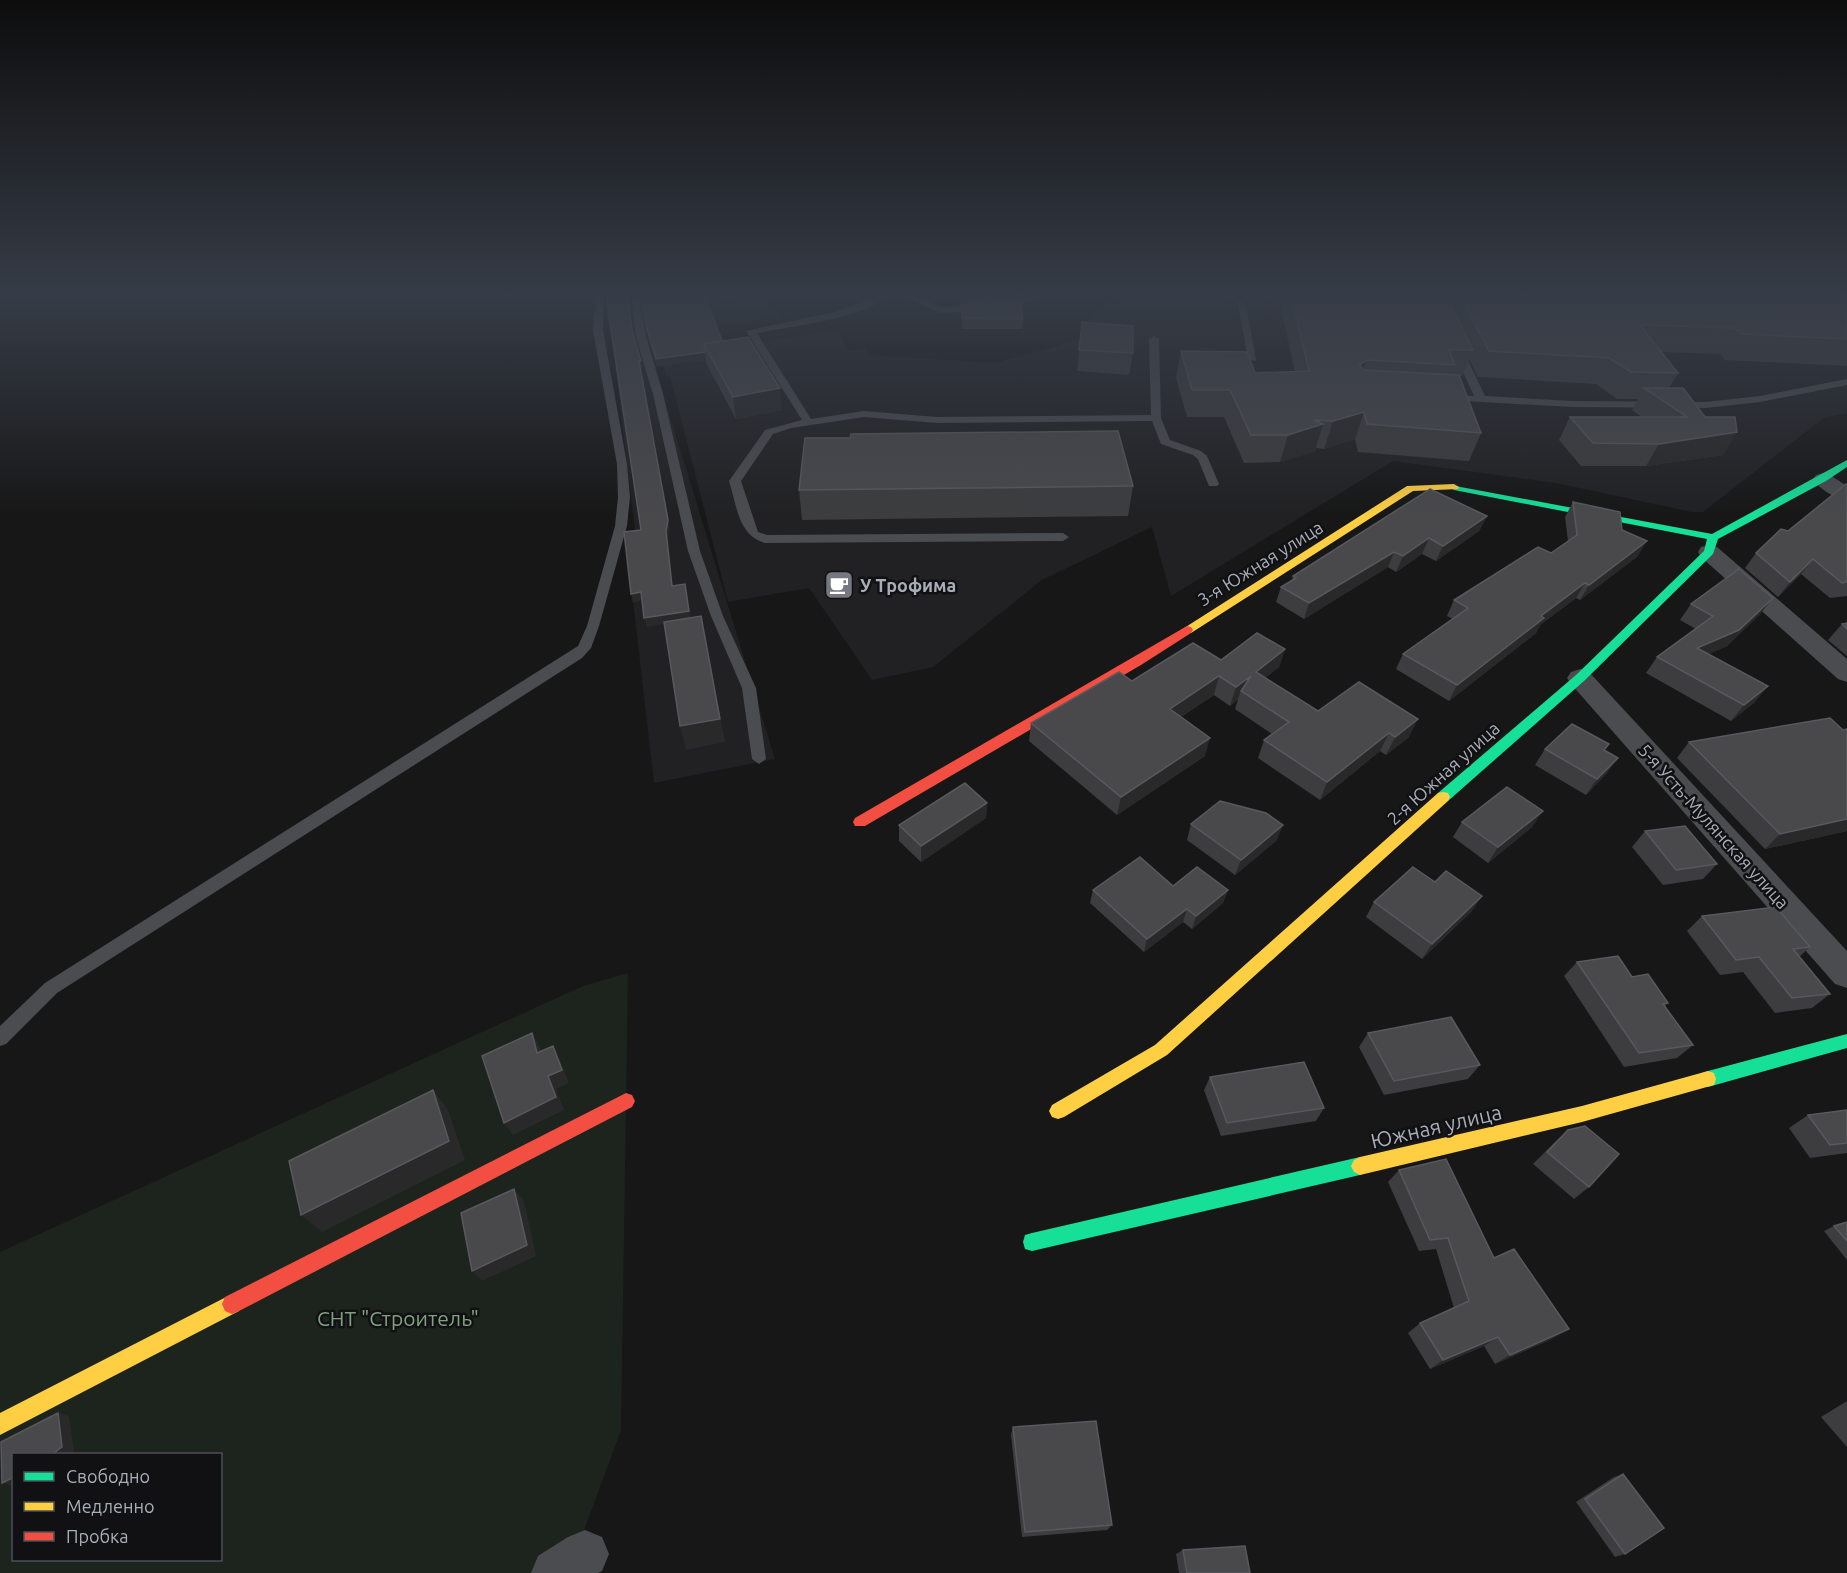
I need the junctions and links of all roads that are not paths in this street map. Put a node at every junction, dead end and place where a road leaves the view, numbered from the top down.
1 (605, 369) edge
2 (651, 369) edge
3 (775, 369) edge
4 (1155, 369) edge
5 (1467, 369) edge
6 (1847, 382) edge
7 (1436, 396) edge
8 (1481, 399) junction
9 (1156, 418) junction
10 (808, 422) junction
11 (1847, 463) edge
12 (1823, 479) junction
13 (1213, 484) dead end
14 (1847, 495) edge
15 (1063, 537) dead end
16 (1711, 544) junction
17 (1847, 673) edge
18 (1580, 678) junction
19 (759, 759) dead end
20 (861, 822) dead end
21 (1847, 974) edge
22 (0, 1038) edge
23 (1847, 1041) edge
24 (626, 1101) dead end
25 (1058, 1112) dead end
26 (1032, 1242) dead end
27 (0, 1424) edge

1 - 22 lane
2 - 19 lane
3 - 10 lane
4 - 9 lane
5 - 8 lane
6 - 8 lane
7 - 8 lane
9 - 10 lane
9 - 13 lane
10 - 15 lane
11 - 12 street, 2-я Южная улица
12 - 14 street
12 - 16 street, 2-я Южная улица
16 - 17 street
16 - 18 street, 2-я Южная улица
16 - 20 street, 3-я Южная улица
18 - 21 street, 5-я Усть-Мулянская улица
18 - 25 street, 2-я Южная улица
23 - 26 street, Южная улица
24 - 27 street

